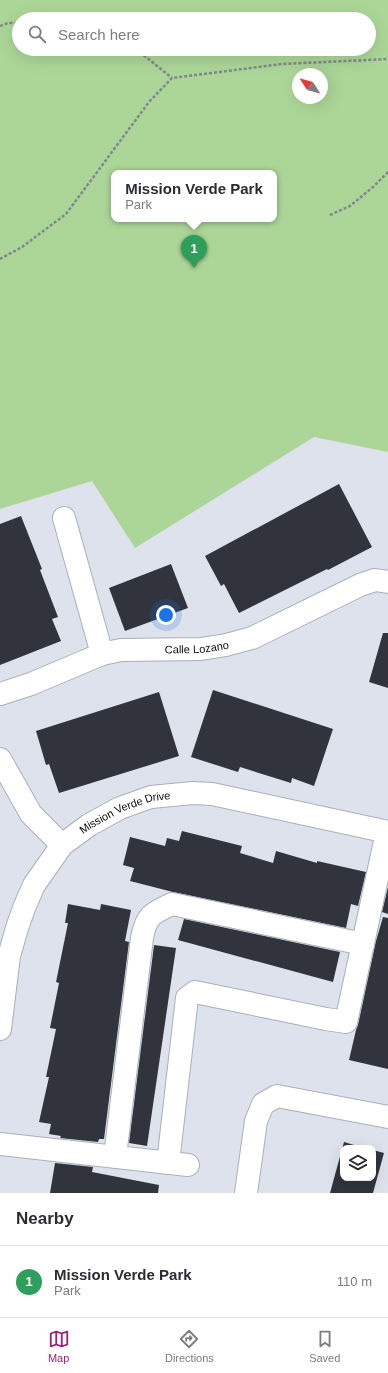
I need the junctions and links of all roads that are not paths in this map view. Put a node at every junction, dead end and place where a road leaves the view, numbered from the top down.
1 (64, 518) dead end
2 (388, 582) edge
3 (102, 654) junction
4 (0, 694) edge
5 (0, 759) edge
6 (388, 832) edge
7 (62, 844) junction
8 (364, 944) junction
9 (0, 1029) edge
10 (388, 1117) edge
11 (0, 1144) edge
12 (115, 1156) junction
13 (246, 1193) edge

1 - 3 street
2 - 3 street, Calle Lozano
3 - 4 street, Calle Lozano
5 - 7 street
6 - 7 street, Mission Verde Drive
6 - 8 street
7 - 9 street, Mission Verde Drive
8 - 12 street
8 - 12 street
10 - 13 street
11 - 12 street

